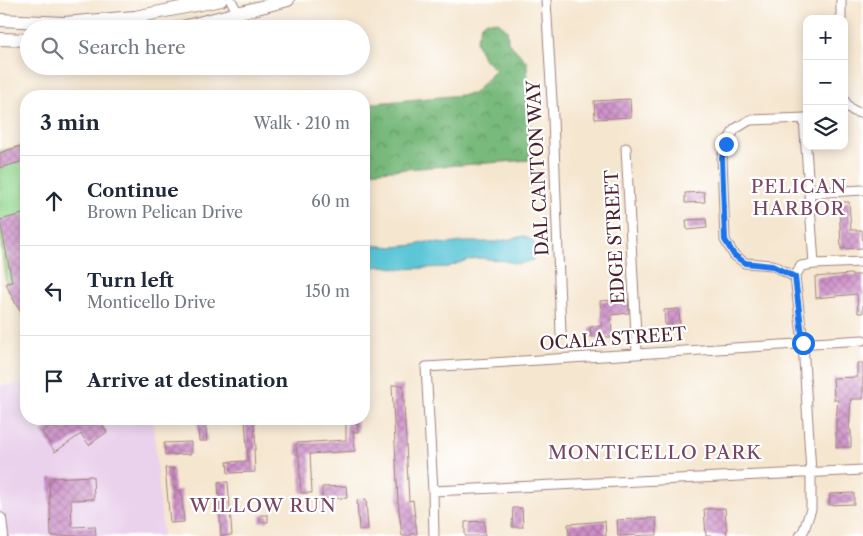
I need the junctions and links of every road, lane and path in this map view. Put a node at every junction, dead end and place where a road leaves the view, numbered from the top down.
1 (220, 0) edge
2 (231, 0) edge
3 (288, 0) edge
4 (546, 0) edge
5 (841, 0) edge
6 (238, 14) junction
7 (841, 15) edge
8 (0, 20) edge
9 (88, 20) edge
10 (213, 20) edge
11 (20, 21) edge
12 (0, 39) edge
13 (20, 40) edge
14 (846, 105) edge
15 (863, 113) edge
16 (803, 118) edge
17 (626, 148) dead end
18 (807, 150) edge
19 (863, 190) edge
20 (809, 193) junction
21 (863, 262) edge
22 (814, 264) junction
23 (795, 277) junction
24 (562, 334) dead end
25 (863, 340) edge
26 (803, 343) junction
27 (637, 353) junction
28 (863, 470) edge
29 (811, 472) junction
30 (433, 491) junction
31 (0, 519) edge
32 (2, 536) edge
33 (434, 536) edge
34 (800, 536) edge

1 - 9 main road
2 - 6 street
3 - 6 main road
4 - 24 street, DAL CANTON WAY
5 - 7 street
6 - 10 main road
8 - 11 main road
12 - 13 main road
14 - 15 street
16 - 23 street
17 - 27 street, EDGE STREET
18 - 20 street
19 - 20 street
20 - 22 street
21 - 22 street
22 - 23 street
23 - 26 street
25 - 26 street, OCALA STREET
26 - 27 street, OCALA STREET
26 - 29 street
27 - 30 street, OCALA STREET
28 - 29 street
29 - 30 street
29 - 34 street
30 - 33 street
31 - 32 main road

